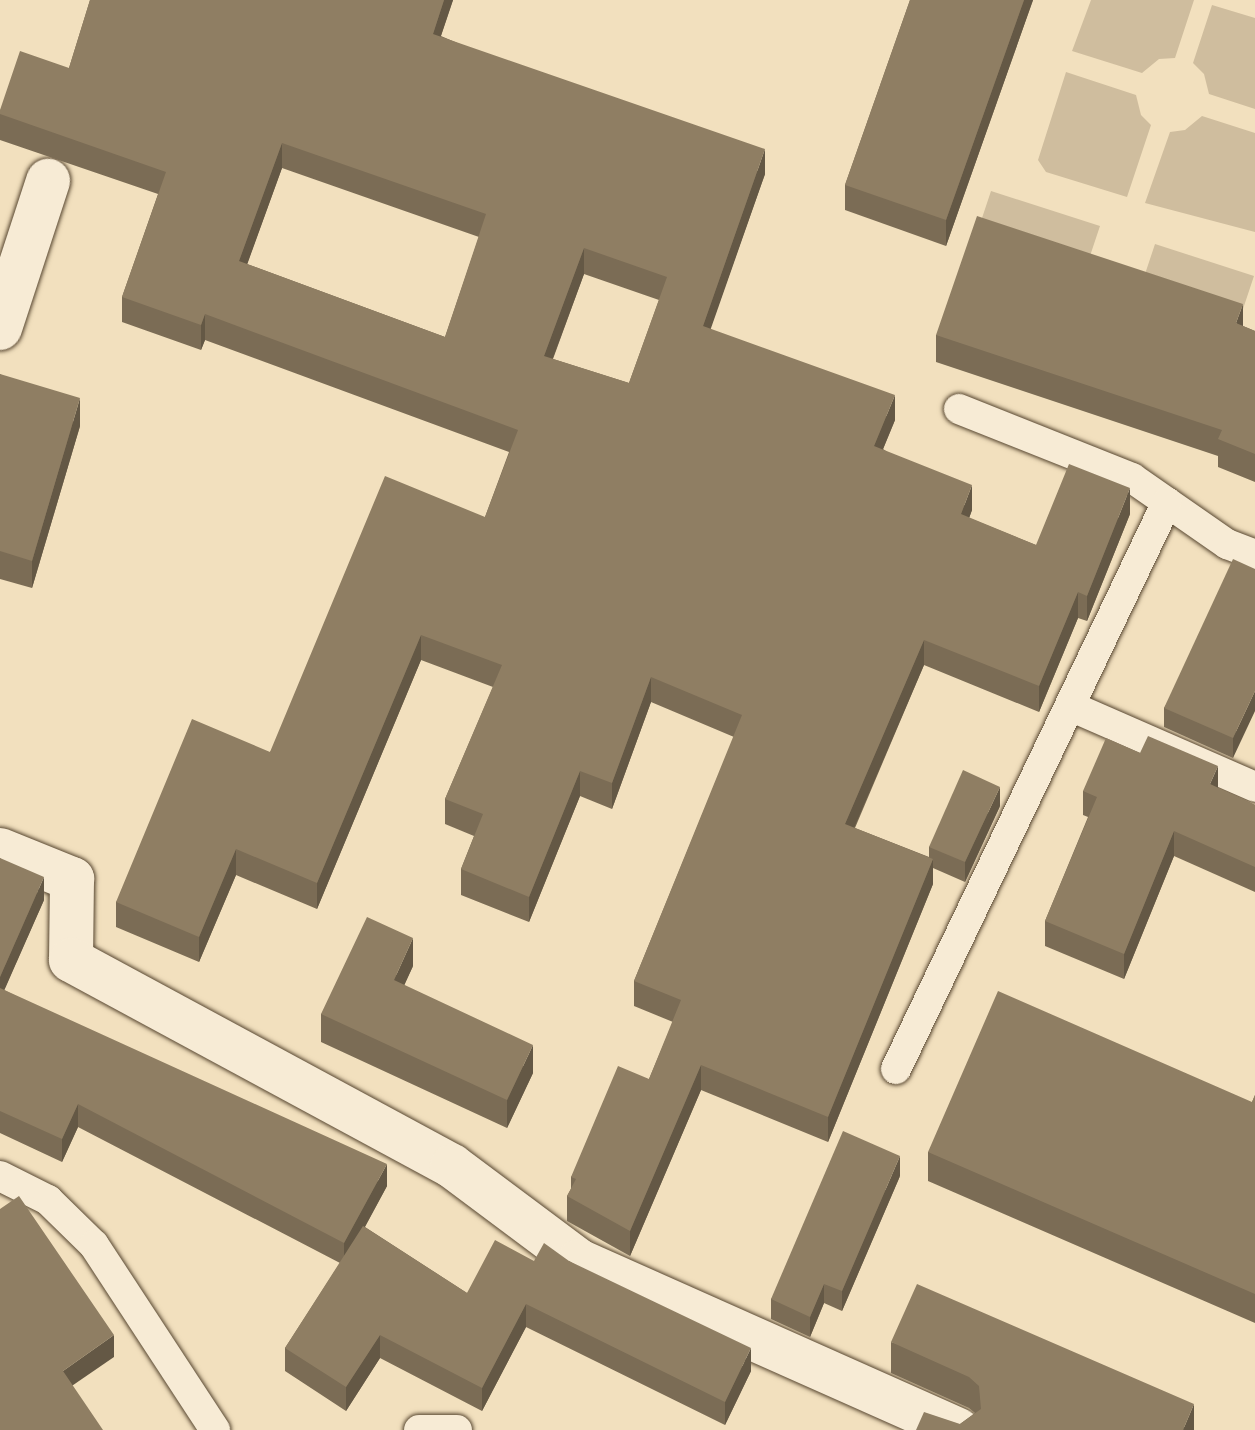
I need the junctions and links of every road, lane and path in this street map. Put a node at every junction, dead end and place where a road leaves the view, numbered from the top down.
1 (48, 181) dead end
2 (0, 328) edge
3 (959, 409) dead end
4 (1167, 502) junction
5 (1255, 555) edge
6 (1070, 706) junction
7 (1255, 787) edge
8 (0, 850) edge
9 (896, 1069) dead end
10 (0, 1176) edge
11 (215, 1430) edge
12 (419, 1430) edge
13 (457, 1430) edge
14 (958, 1430) edge

1 - 2 street
3 - 4 lane
4 - 5 lane
4 - 6 lane
6 - 7 lane
6 - 9 lane
8 - 14 street
10 - 11 lane
12 - 13 lane

